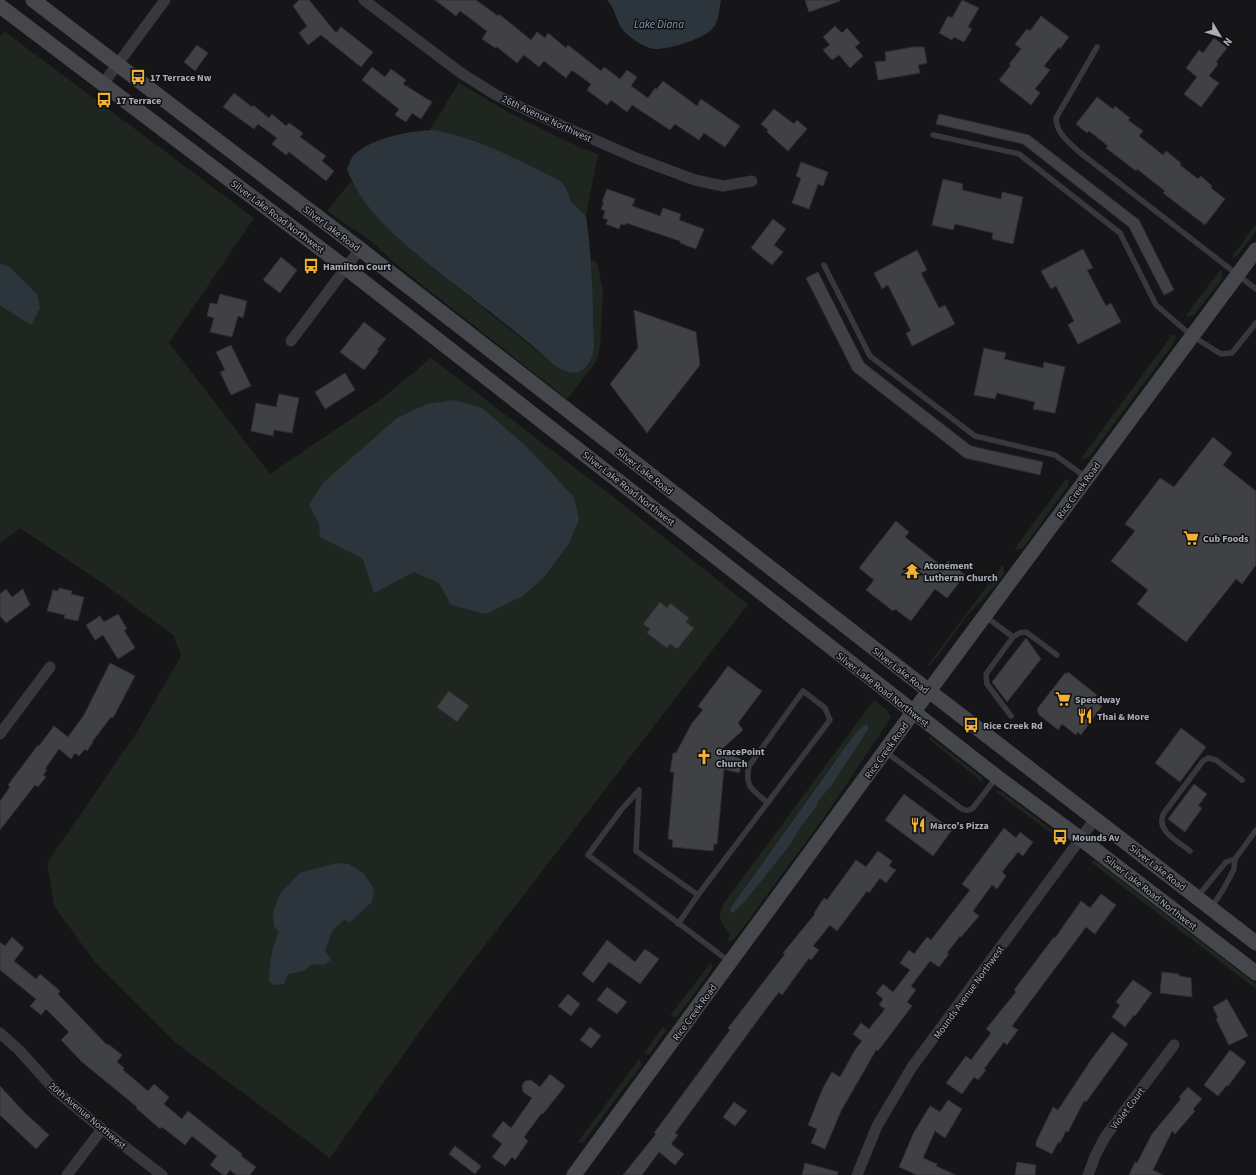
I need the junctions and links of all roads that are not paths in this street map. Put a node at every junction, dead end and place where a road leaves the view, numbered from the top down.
1 (33, 0) edge
2 (165, 0) edge
3 (364, 0) edge
4 (0, 6) edge
5 (1097, 47) dead end
6 (118, 64) junction
7 (103, 84) junction
8 (933, 136) dead end
9 (752, 181) dead end
10 (360, 249) junction
11 (1256, 250) edge
12 (824, 264) dead end
13 (346, 268) junction
14 (1238, 274) junction
15 (1256, 289) edge
16 (1256, 323) edge
17 (1192, 336) junction
18 (291, 341) dead end
19 (1087, 478) junction
20 (984, 616) junction
21 (1013, 637) junction
22 (1057, 656) dead end
23 (50, 667) dead end
24 (929, 691) junction
25 (914, 712) junction
26 (1011, 716) dead end
27 (0, 734) edge
28 (885, 752) junction
29 (997, 777) junction
30 (1242, 780) dead end
31 (768, 803) junction
32 (1095, 819) junction
33 (1256, 830) edge
34 (1081, 838) junction
35 (1190, 850) dead end
36 (1235, 859) junction
37 (698, 895) junction
38 (1197, 897) junction
39 (1210, 908) junction
40 (678, 924) junction
41 (1256, 943) edge
42 (730, 962) junction
43 (1256, 973) edge
44 (0, 1033) edge
45 (1174, 1045) dead end
46 (102, 1128) junction
47 (67, 1175) edge
48 (162, 1175) edge
49 (574, 1175) edge
50 (858, 1175) edge
51 (1088, 1175) edge

1 - 6 main road, Silver Lake Road
2 - 6 street
3 - 9 street, 26th Avenue Northwest
4 - 7 main road, Silver Lake Road Northwest
5 - 14 lane
6 - 7 street
6 - 10 main road, Silver Lake Road
7 - 13 main road, Silver Lake Road Northwest
8 - 17 lane
10 - 13 street
10 - 24 main road, Silver Lake Road
11 - 14 main road, Rice Creek Road
12 - 19 lane
13 - 18 street
13 - 25 main road, Silver Lake Road Northwest
14 - 15 lane
14 - 17 main road, Rice Creek Road
16 - 17 lane
17 - 19 main road, Rice Creek Road
19 - 20 main road, Rice Creek Road
20 - 21 lane
20 - 24 main road, Rice Creek Road
21 - 22 lane
21 - 26 lane
23 - 27 street
24 - 25 main road, Rice Creek Road
24 - 32 main road, Silver Lake Road
25 - 28 main road, Rice Creek Road
25 - 29 main road, Silver Lake Road Northwest
28 - 29 lane
28 - 42 main road, Rice Creek Road
29 - 34 main road, Silver Lake Road Northwest
30 - 35 lane
31 - 31 lane
31 - 37 lane
32 - 34 street, Mounds Avenue Northwest
32 - 38 main road, Silver Lake Road
33 - 36 lane
34 - 43 main road, Silver Lake Road Northwest
34 - 50 street, Mounds Avenue Northwest
36 - 38 lane
36 - 39 lane
37 - 40 lane
37 - 40 lane
38 - 39 main road, Silver Lake Road
39 - 41 main road, Silver Lake Road
40 - 42 lane
42 - 49 main road, Rice Creek Road
44 - 46 street, 20th Avenue Northwest
45 - 51 street, Violet Court
46 - 47 street
46 - 48 street, 20th Avenue Northwest

